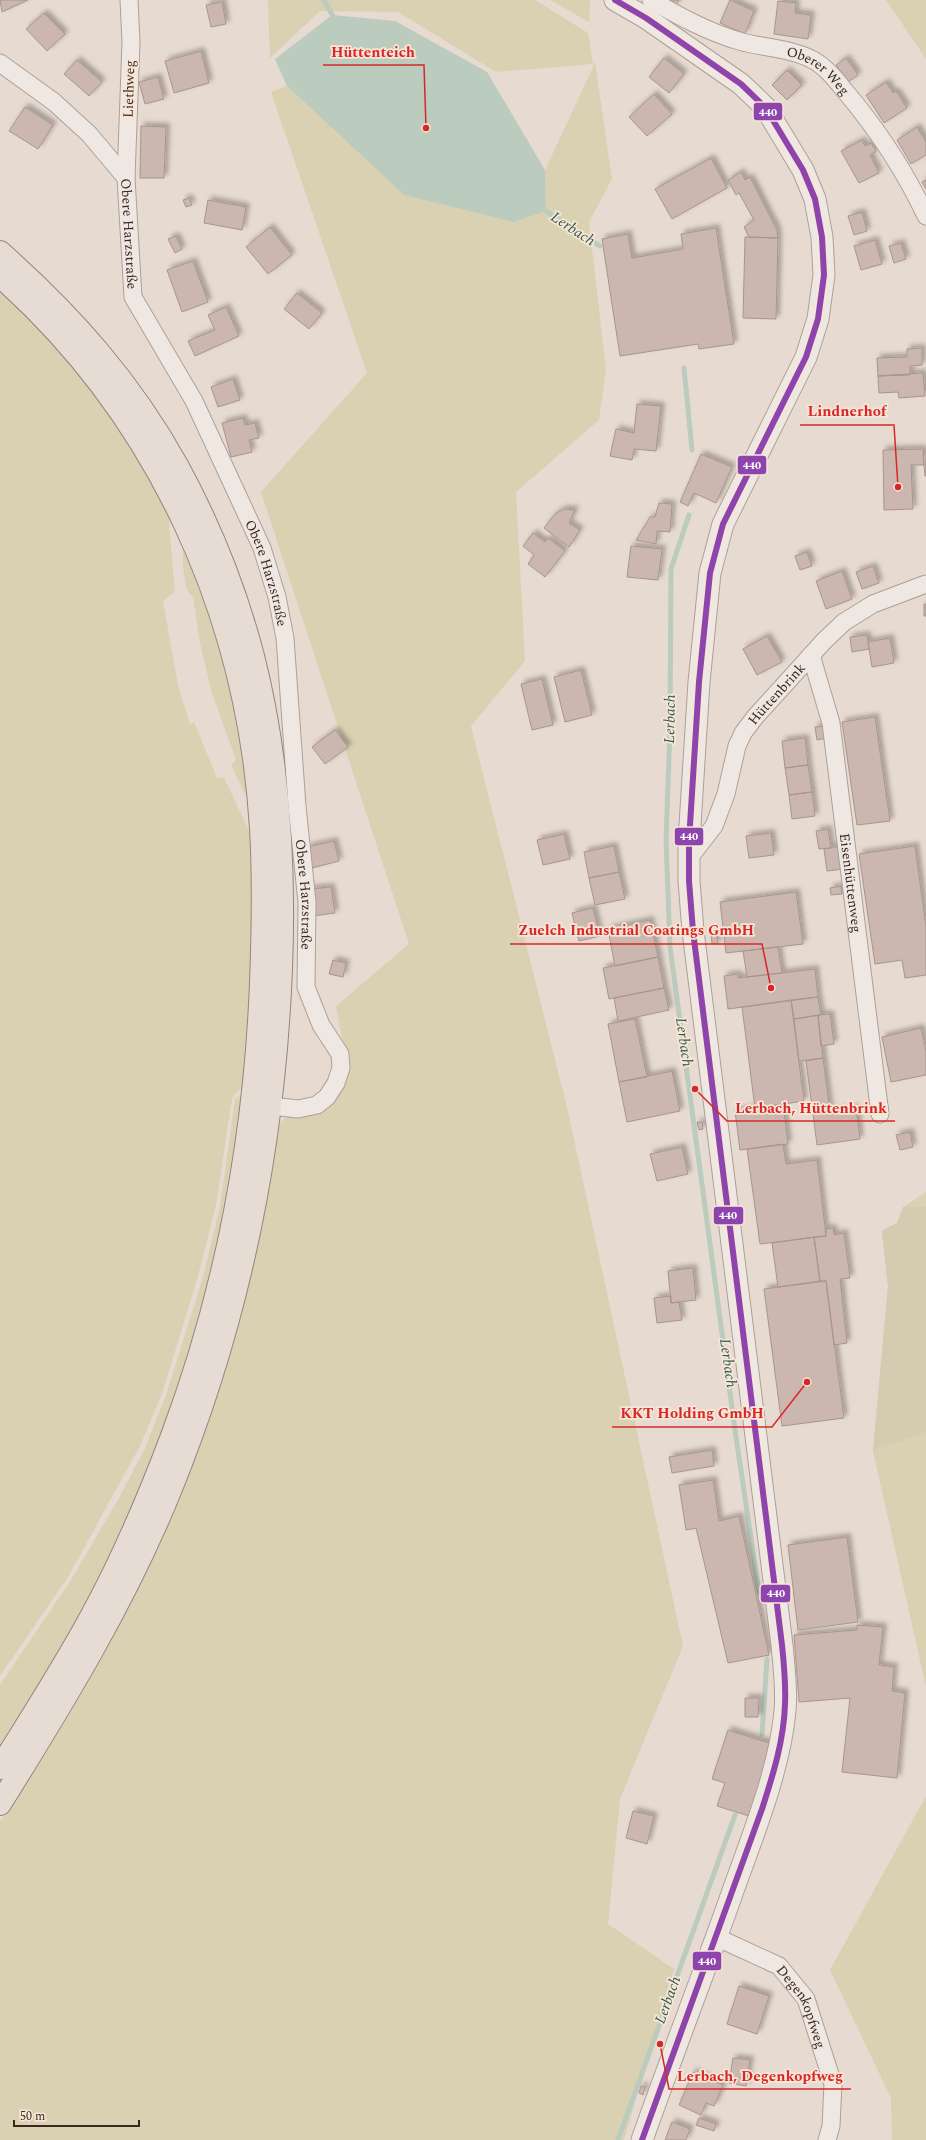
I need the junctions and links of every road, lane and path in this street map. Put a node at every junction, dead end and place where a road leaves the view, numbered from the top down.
1 (129, 0) edge
2 (615, 0) edge
3 (651, 0) edge
4 (0, 63) edge
5 (126, 178) junction
6 (926, 216) edge
7 (0, 252) edge
8 (0, 276) edge
9 (926, 584) edge
10 (811, 655) junction
11 (689, 858) junction
12 (271, 1106) junction
13 (880, 1114) dead end
14 (0, 1768) edge
15 (0, 1804) edge
16 (716, 1937) junction
17 (642, 2140) edge
18 (827, 2140) edge

1 - 5 street, Liethweg
2 - 11 street
3 - 6 street, Oberer Weg
4 - 5 street, Obere Harzstraße
5 - 12 street, Obere Harzstraße
7 - 12 main road
8 - 14 main road
9 - 10 street, Hüttenbrink
10 - 11 street, Hüttenbrink
10 - 13 street, Eisenhüttenweg
11 - 16 street
12 - 15 main road
16 - 17 street
16 - 18 street, Degenkopfweg

